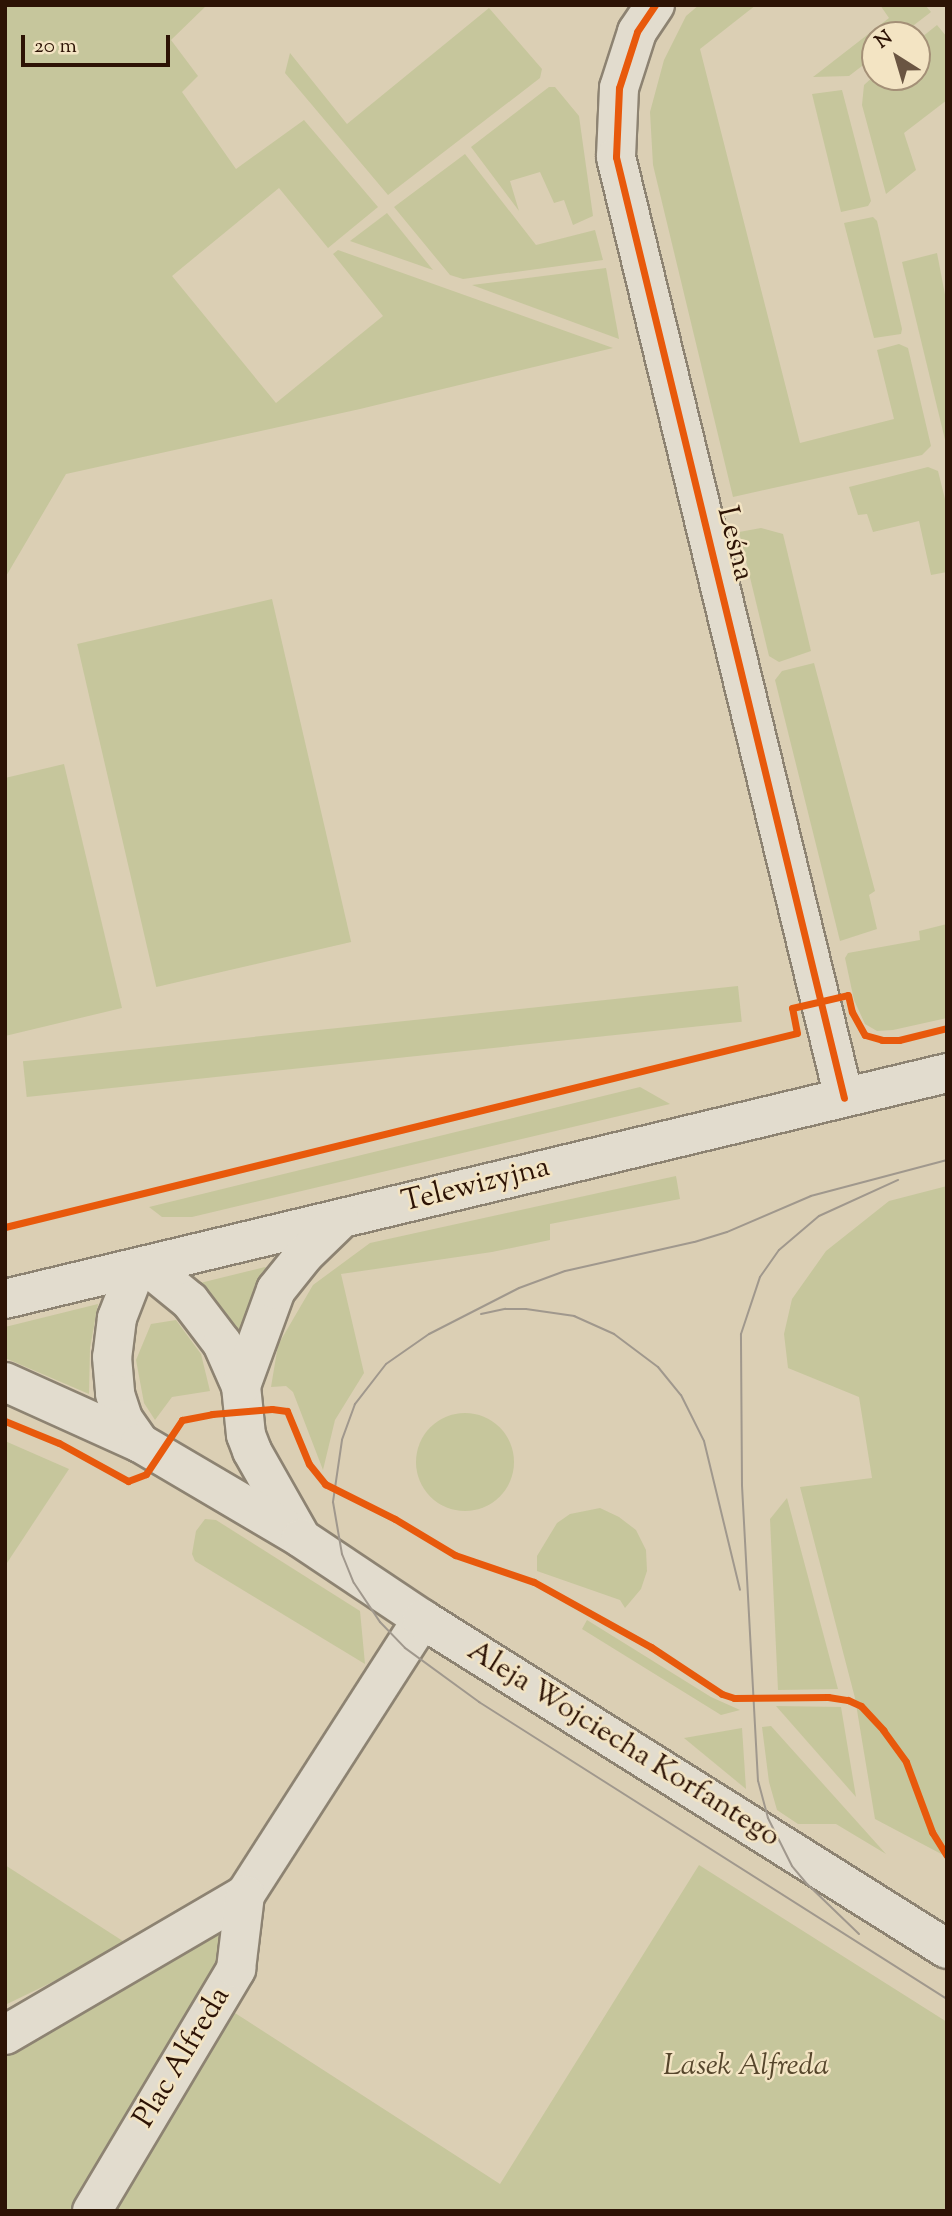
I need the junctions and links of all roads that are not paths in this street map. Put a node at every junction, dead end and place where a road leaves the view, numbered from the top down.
1 (655, 5) edge
2 (947, 1073) edge
3 (844, 1098) junction
4 (340, 1220) junction
5 (141, 1268) junction
6 (5, 1299) edge
7 (5, 1382) edge
8 (241, 1386) junction
9 (139, 1443) junction
10 (301, 1538) junction
11 (422, 1619) junction
12 (245, 1895) junction
13 (947, 1950) edge
14 (5, 2035) edge
15 (92, 2211) edge

1 - 3 street, Leśna
2 - 3 street, Telewizyjna
3 - 4 street, Telewizyjna
4 - 5 street, Telewizyjna
4 - 8 street, Aleja Wojciecha Korfantego
5 - 6 street, Telewizyjna
5 - 8 street, Aleja Wojciecha Korfantego
5 - 9 street, Aleja Wojciecha Korfantego
7 - 9 street, Aleja Wojciecha Korfantego
8 - 10 street, Aleja Wojciecha Korfantego
9 - 10 street, Aleja Wojciecha Korfantego
10 - 11 street, Aleja Wojciecha Korfantego
11 - 12 street, Plac Alfreda
11 - 13 street, Aleja Wojciecha Korfantego
12 - 14 street, Plac Alfreda
12 - 15 street, Plac Alfreda

